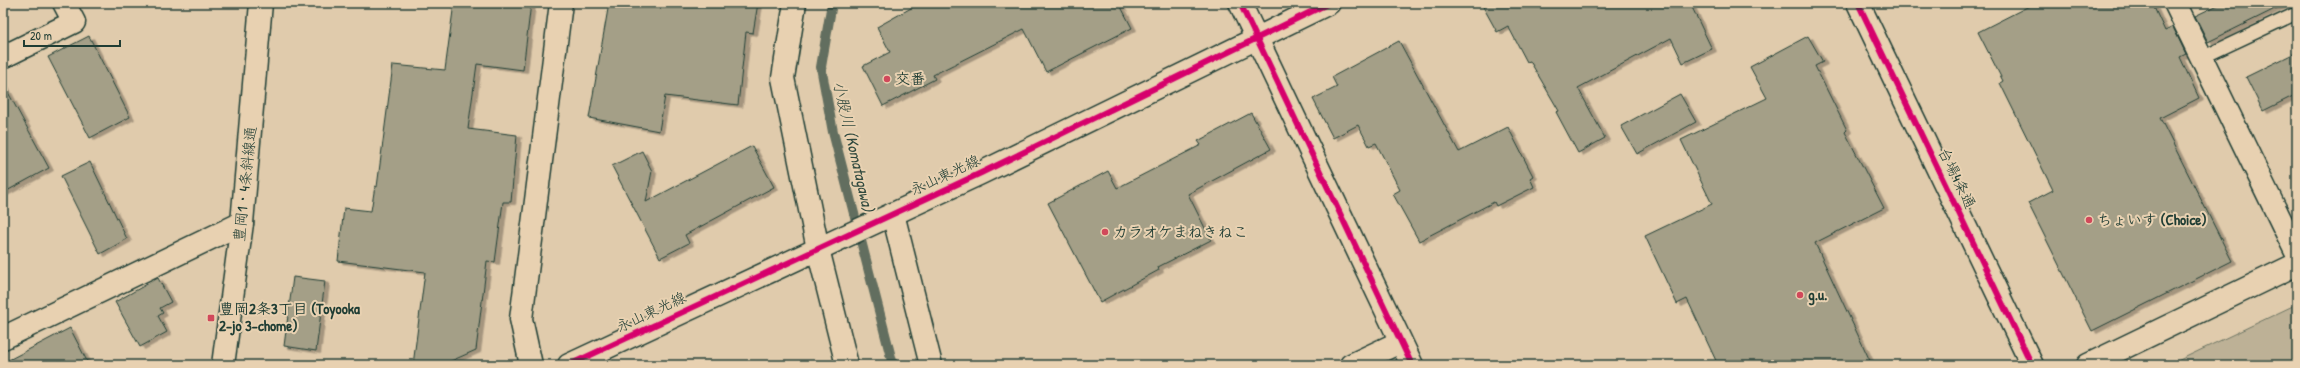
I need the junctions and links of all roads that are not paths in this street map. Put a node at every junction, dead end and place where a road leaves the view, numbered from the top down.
1 (64, 3) edge
2 (261, 3) edge
3 (560, 3) edge
4 (795, 3) edge
5 (1240, 3) edge
6 (1328, 3) edge
7 (1858, 3) edge
8 (2175, 3) edge
9 (2297, 13) edge
10 (1257, 38) junction
11 (3, 57) edge
12 (2201, 58) junction
13 (884, 218) junction
14 (242, 223) junction
15 (824, 246) junction
16 (2297, 254) edge
17 (2297, 264) edge
18 (3, 338) edge
19 (1400, 342) junction
20 (224, 365) edge
21 (532, 365) edge
22 (570, 365) edge
23 (847, 365) edge
24 (931, 365) edge
25 (1351, 365) edge
26 (1412, 365) edge
27 (2032, 365) edge
28 (2088, 365) edge

1 - 11 street
2 - 14 street, 豊岡1・4条斜線通
3 - 21 street
4 - 15 street
5 - 10 street
6 - 10 street, 永山東光線
7 - 27 street, 台場4条通
8 - 12 street
9 - 12 lane
10 - 13 street, 永山東光線
10 - 19 street
12 - 16 street
13 - 15 street, 永山東光線
13 - 24 street
14 - 18 street
14 - 20 street, 豊岡1・4条斜線通
15 - 22 street, 永山東光線
15 - 23 street
17 - 28 street
19 - 25 street
19 - 26 street

